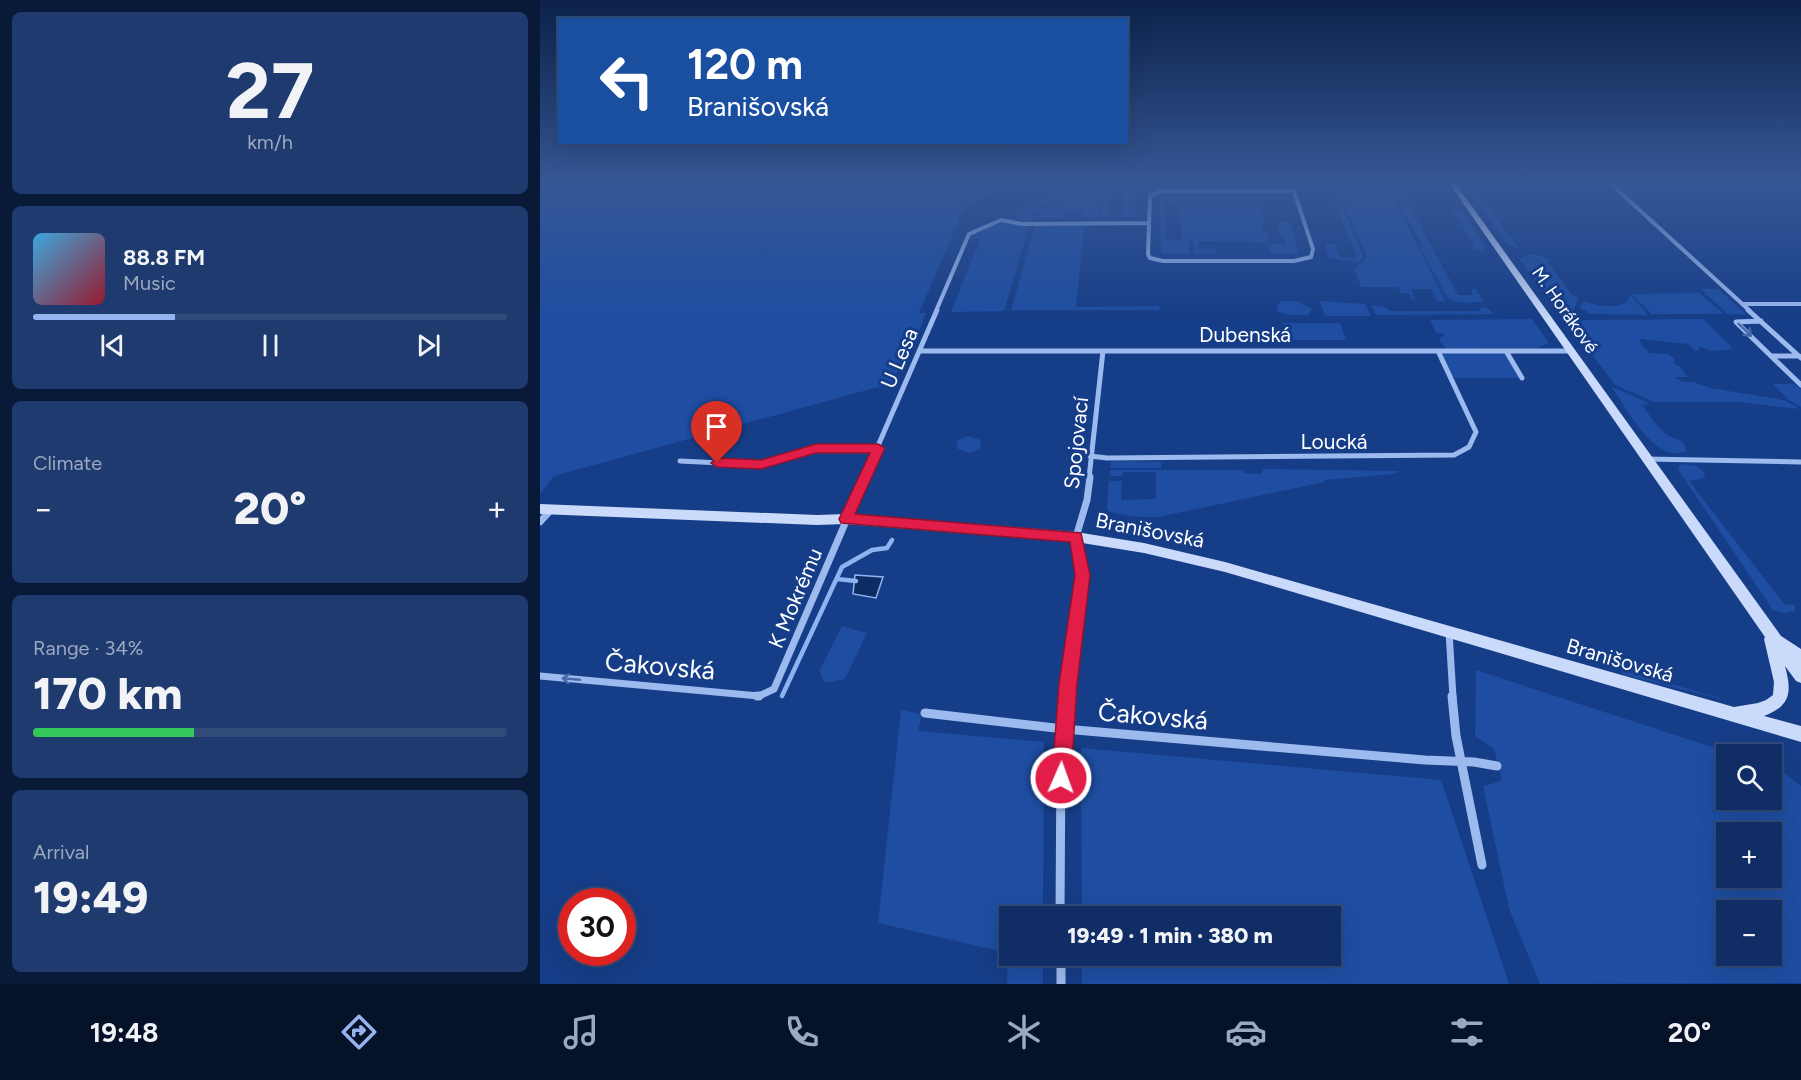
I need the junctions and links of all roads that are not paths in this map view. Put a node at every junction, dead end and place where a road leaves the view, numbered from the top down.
1 (979, 229) edge
2 (1149, 229) edge
3 (1306, 229) edge
4 (1484, 229) edge
5 (1660, 229) edge
6 (1743, 304) junction
7 (1801, 304) edge
8 (1761, 321) junction
9 (920, 351) junction
10 (1103, 351) junction
11 (1438, 351) junction
12 (1506, 351) junction
13 (1570, 351) junction
14 (1772, 356) junction
15 (1800, 357) edge
16 (1522, 378) dead end
17 (1801, 385) edge
18 (878, 448) junction
19 (1090, 456) junction
20 (1646, 459) junction
21 (680, 461) dead end
22 (1801, 462) edge
23 (545, 509) edge
24 (846, 519) junction
25 (540, 522) edge
26 (1076, 537) junction
27 (1449, 632) junction
28 (1770, 635) junction
29 (1801, 657) edge
30 (540, 676) edge
31 (1801, 676) edge
32 (774, 689) joint
33 (925, 713) dead end
34 (1731, 714) junction
35 (1064, 729) junction
36 (1801, 734) edge
37 (1461, 763) junction
38 (1497, 766) dead end
39 (1482, 865) dead end
40 (1060, 906) edge
41 (1061, 966) edge
42 (1061, 984) edge

1 - 9 street, U Lesa
2 - 3 street
4 - 13 street, M. Horákové
5 - 6 street
6 - 7 street
6 - 8 street
8 -> 14 street
8 - 15 street
9 - 10 street, Dubenská
9 - 18 street, U Lesa
10 - 11 street, Dubenská
10 - 19 street, Spojovací
11 - 12 street, Dubenská
11 - 19 street, Loucká
12 - 13 street, Dubenská
12 - 16 street
13 - 20 street, M. Horákové
14 - 15 street
14 - 17 street
18 - 21 street
18 - 24 street, U Lesa
19 - 26 street, Spojovací
20 - 22 street
20 - 28 street, M. Horákové
23 - 24 street, Branišovská
23 - 25 street
24 - 26 street, Branišovská
24 - 32 street, K Mokrému
26 - 27 street, Branišovská
26 - 35 street
27 - 34 street, Branišovská
27 - 37 street
28 - 29 street
28 - 31 street, M. Horákové
28 - 34 street, Branišovská
32 -> 30 street, Čakovská
33 - 35 street, Čakovská
34 - 36 street, Branišovská
35 - 37 street, Čakovská
35 - 40 street
37 - 38 street
37 - 39 street
41 - 42 street

